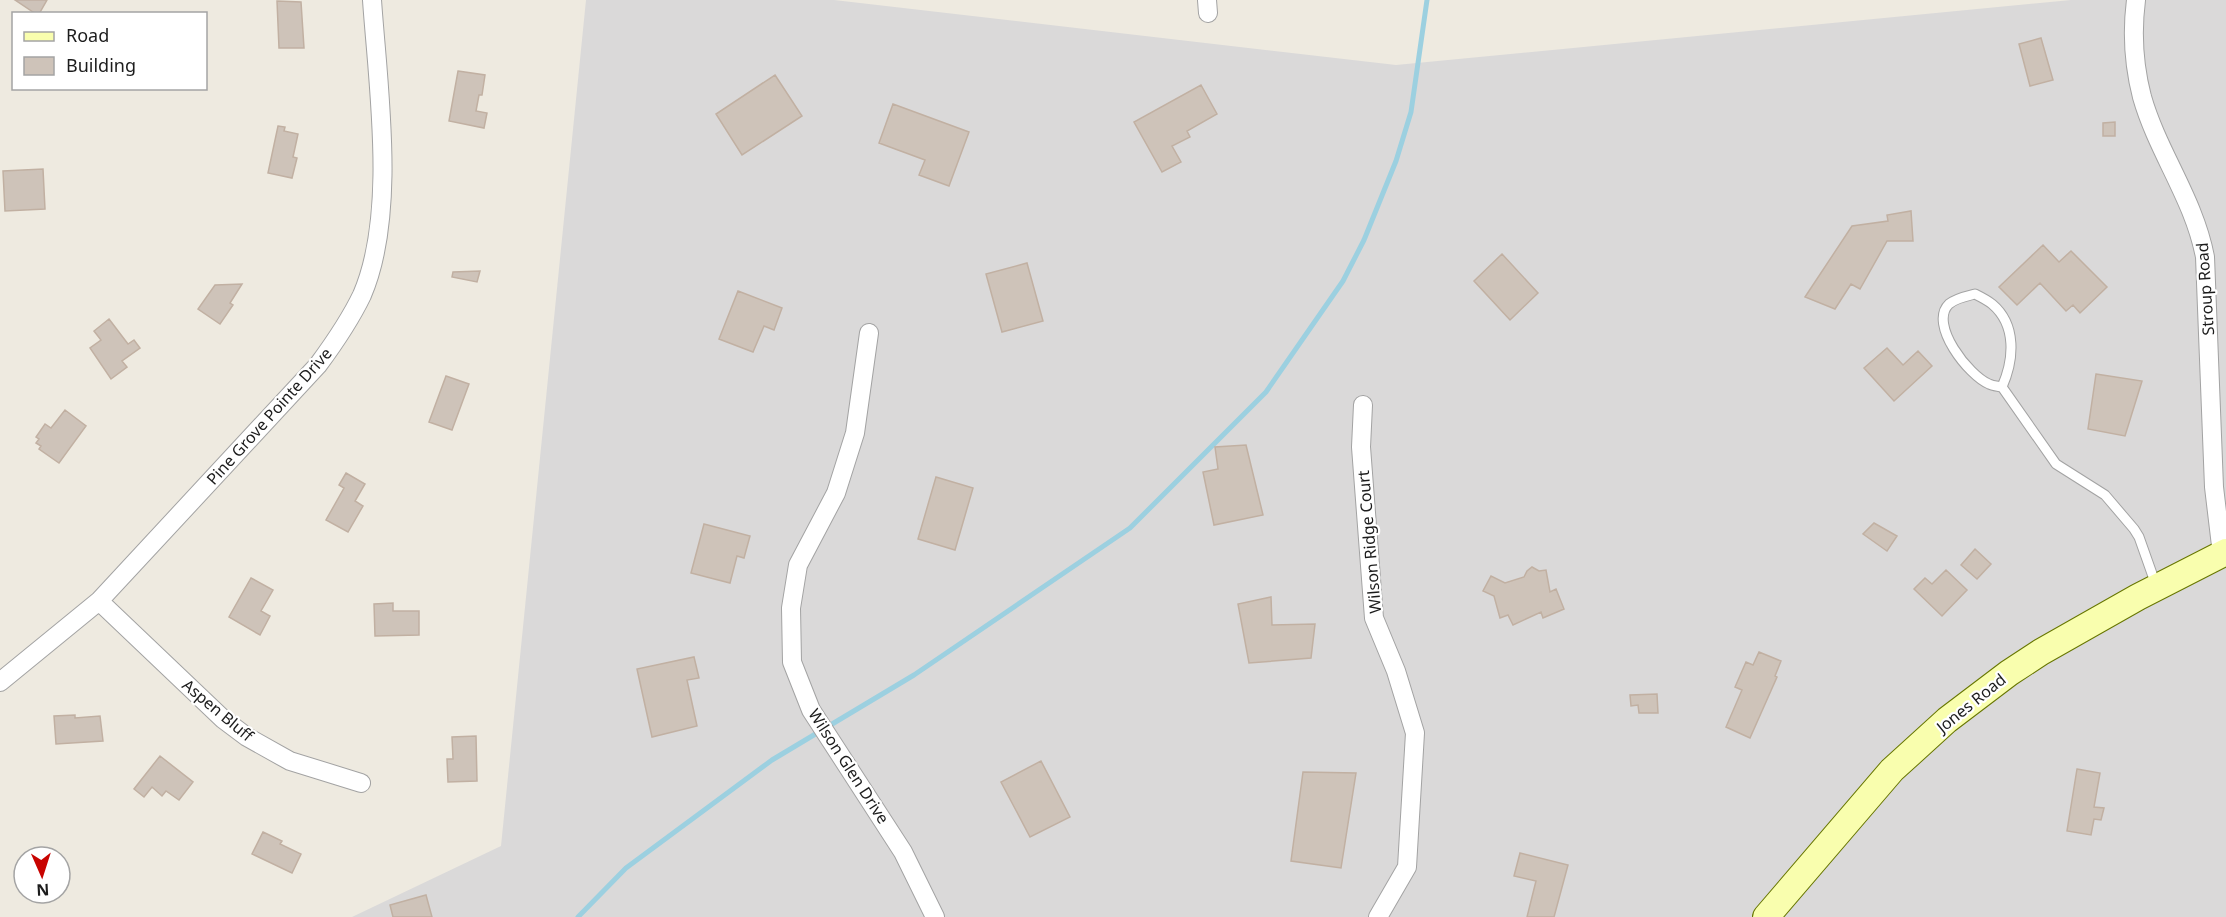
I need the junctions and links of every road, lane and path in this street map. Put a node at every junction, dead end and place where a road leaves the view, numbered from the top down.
1 (372, 0) edge
2 (2136, 0) edge
3 (869, 333) dead end
4 (2002, 387) junction
5 (1363, 405) dead end
6 (2224, 553) edge
7 (2157, 587) junction
8 (99, 601) junction
9 (0, 682) edge
10 (361, 783) dead end
11 (935, 917) edge
12 (1378, 917) edge
13 (1766, 917) edge

1 - 8 street, Pine Grove Pointe Drive
2 - 6 street, Stroup Road
3 - 11 street, Wilson Glen Drive
4 - 4 lane
4 - 7 lane
5 - 12 street, Wilson Ridge Court
6 - 7 street, Jones Road
7 - 13 street, Jones Road
8 - 9 street, Pine Grove Pointe Drive
8 - 10 street, Aspen Bluff

